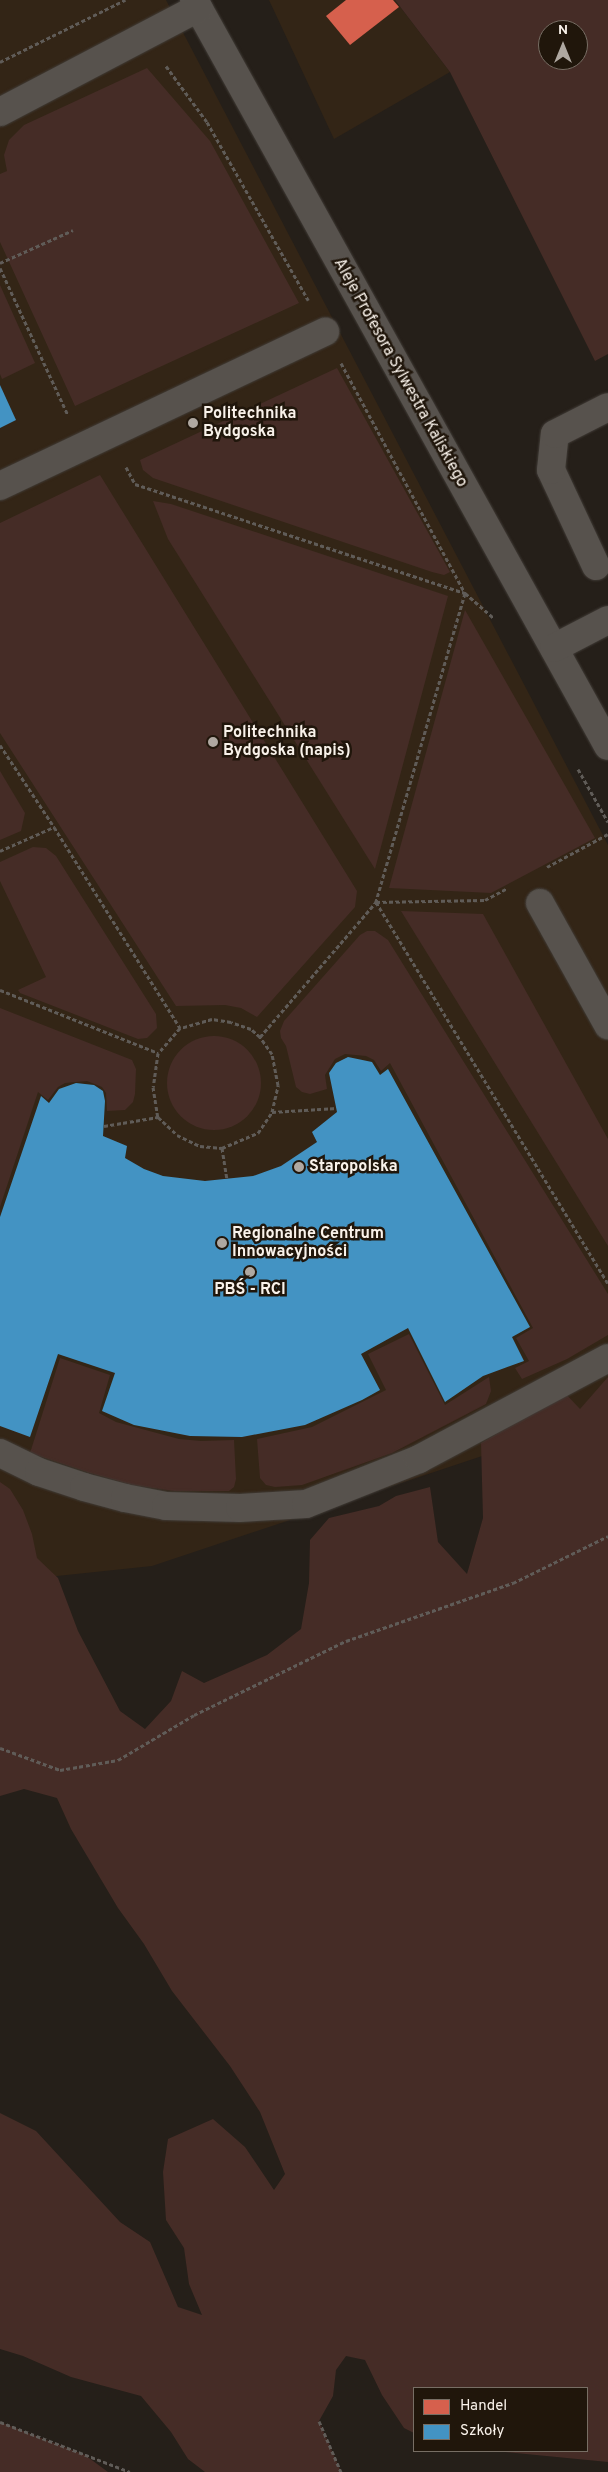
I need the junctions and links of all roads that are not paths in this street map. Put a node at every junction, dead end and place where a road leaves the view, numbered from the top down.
1 (196, 4) edge
2 (0, 112) edge
3 (325, 332) road end
4 (608, 407) edge
5 (0, 486) edge
6 (596, 566) dead end
7 (608, 620) edge
8 (554, 648) junction
9 (608, 746) edge
10 (540, 903) dead end
11 (608, 1025) edge
12 (608, 1358) edge
13 (0, 1454) edge

1 - 2 street
1 - 8 street, Aleje Profesora Sylwestra Kaliskiego
3 - 5 street
4 - 6 street
7 - 8 street
8 - 9 street, Aleje Profesora Sylwestra Kaliskiego
10 - 11 street
12 - 13 street

